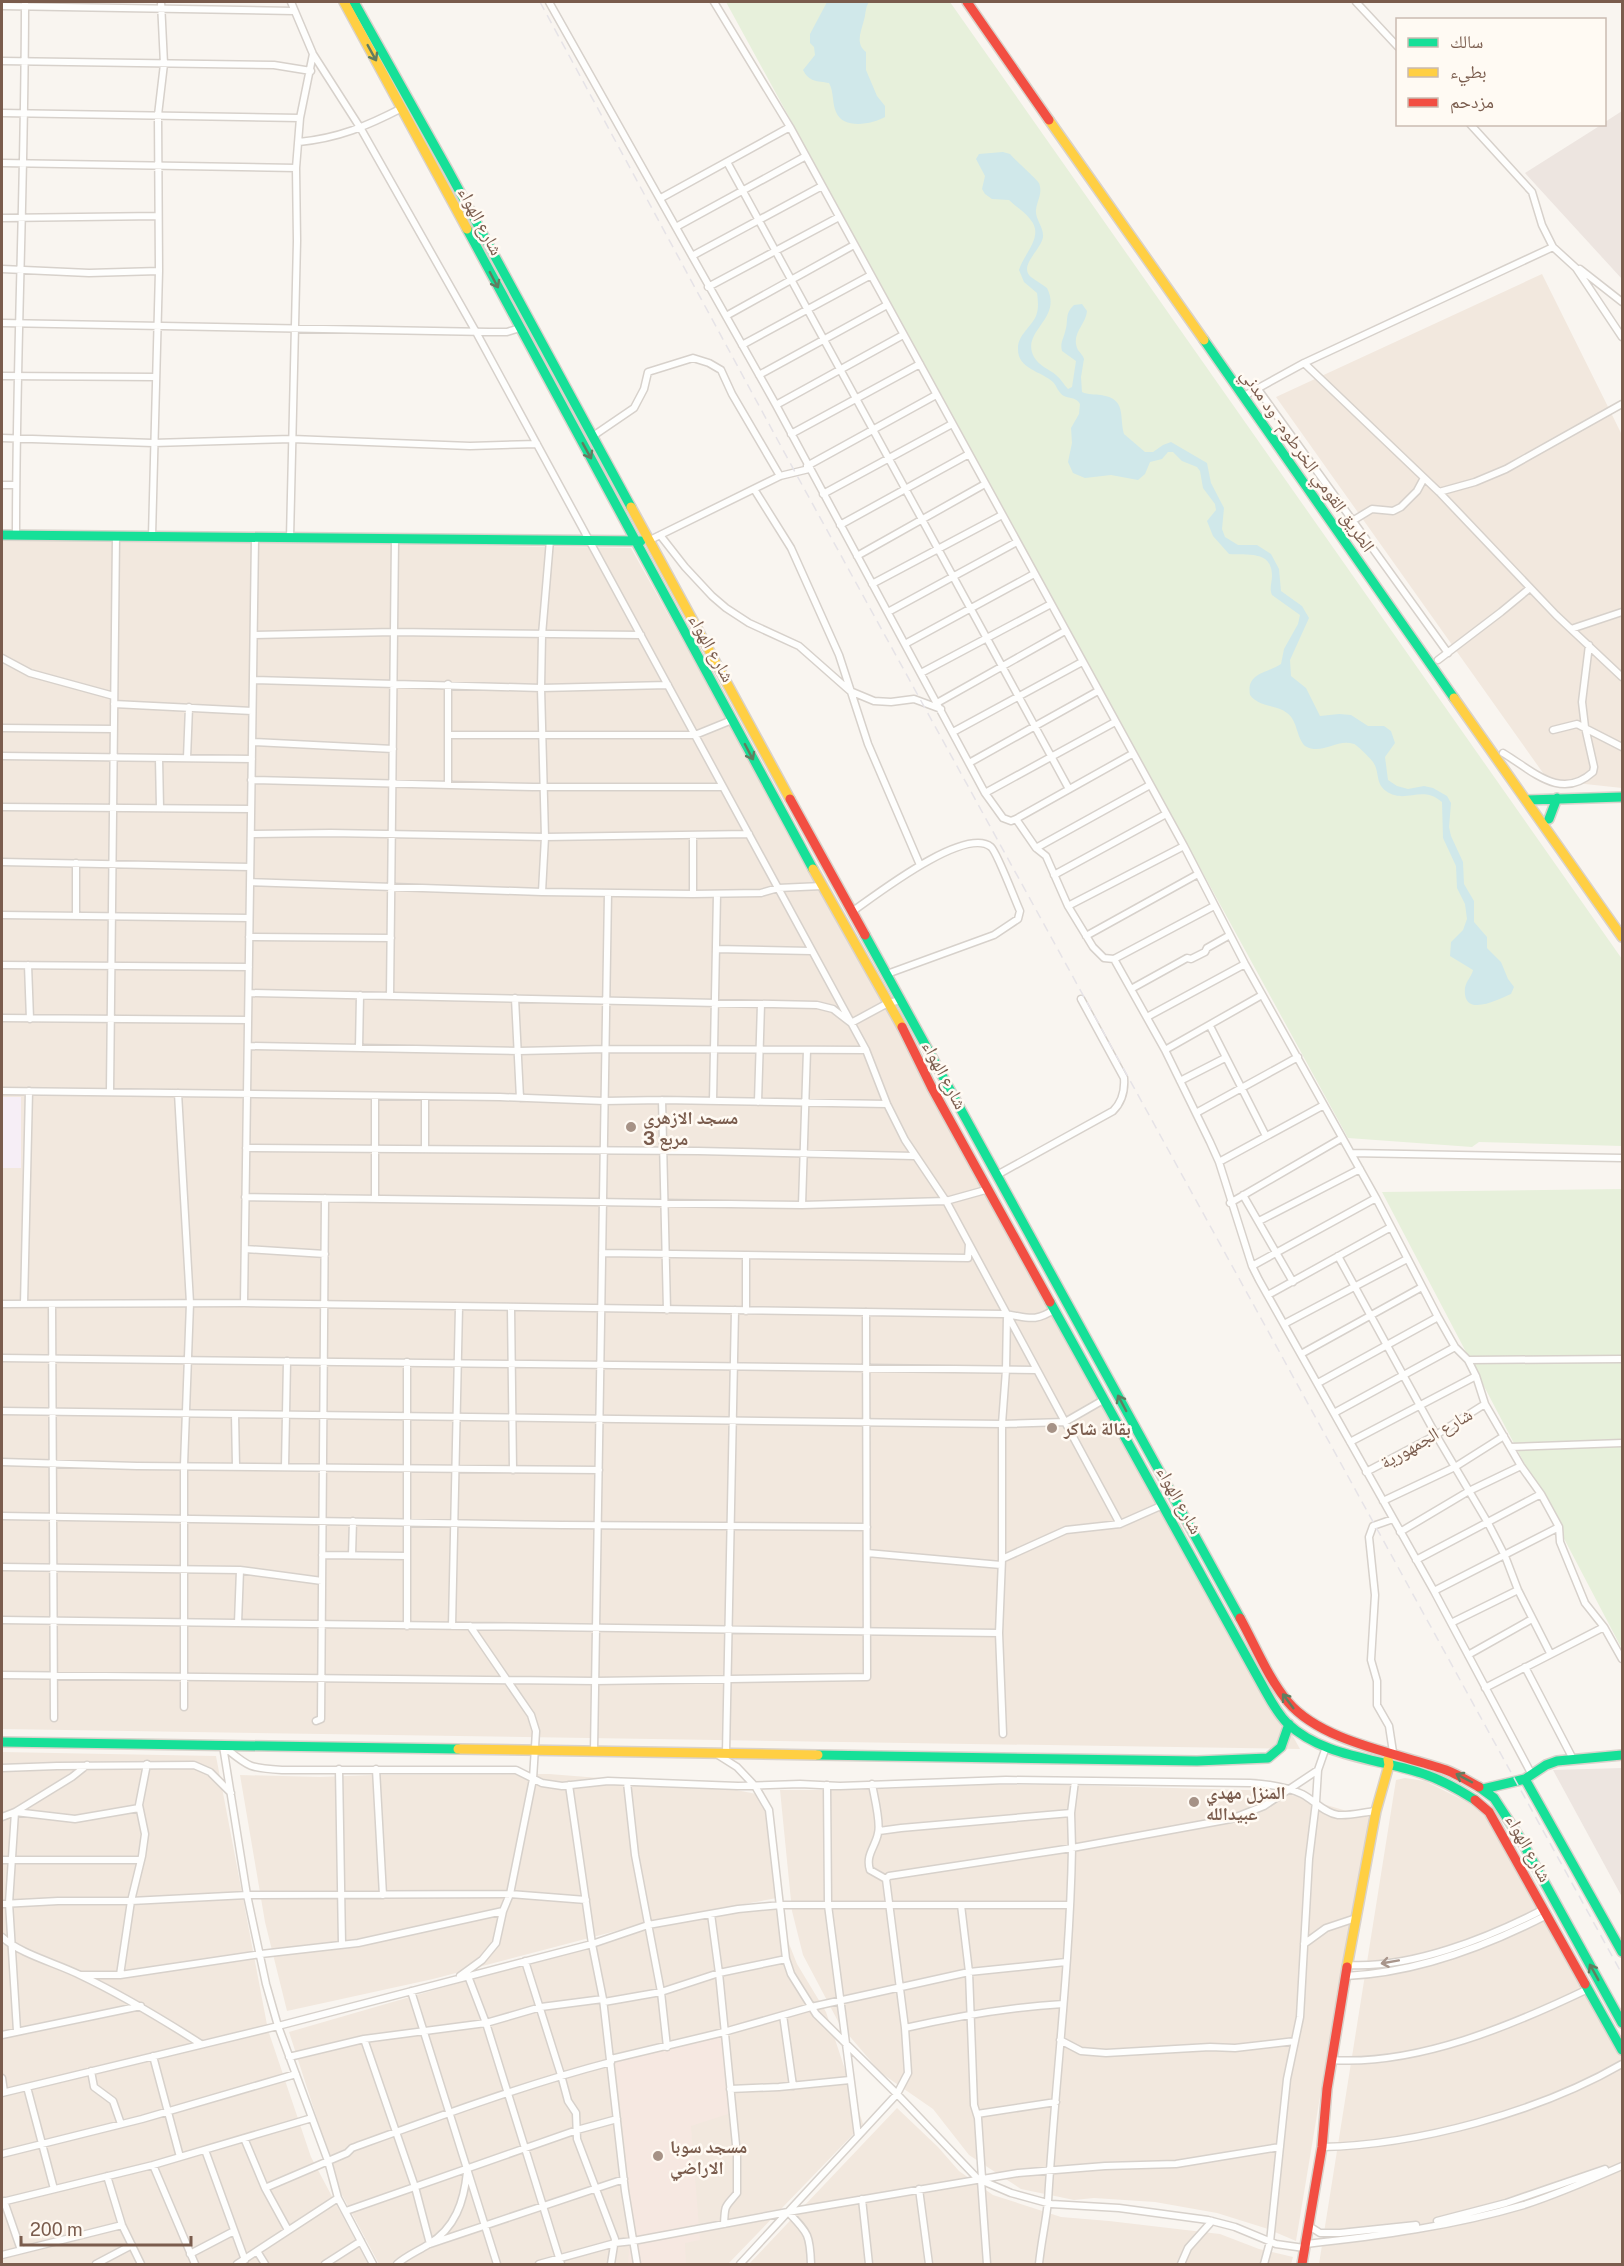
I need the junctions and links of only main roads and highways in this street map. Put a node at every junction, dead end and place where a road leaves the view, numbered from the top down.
1 (344, 2) edge
2 (354, 2) edge
3 (967, 2) edge
4 (976, 2) edge
5 (1250, 392) junction
6 (2, 535) edge
7 (650, 540) junction
8 (636, 541) junction
9 (1623, 796) edge
10 (1557, 798) junction
11 (1531, 799) junction
12 (1549, 819) junction
13 (1623, 924) edge
14 (1623, 937) edge
15 (1289, 1724) junction
16 (2, 1742) edge
17 (1389, 1751) junction
18 (1623, 1755) edge
19 (1389, 1765) junction
20 (1528, 1777) junction
21 (1483, 1789) junction
22 (1623, 1952) edge
23 (1623, 2023) edge
24 (1623, 2050) edge
25 (1302, 2265) edge

1 -> 8 main road, شارع الهواء
2 - 7 main road, شارع الهواء
3 - 5 main road, الطريق القومي الخرطوم - ود مدني
4 - 5 main road, الطريق القومي الخرطوم - ود مدني
5 - 11 main road, الطريق القومي الخرطوم - ود مدني
5 - 11 main road, الطريق القومي الخرطوم - ود مدني
6 - 8 main road
7 - 8 main road
17 -> 7 main road, شارع الهواء
8 -> 15 main road, شارع الهواء
9 - 10 main road
10 - 11 main road
10 - 12 main road
11 - 12 main road, الطريق القومي الخرطوم - ود مدني
11 - 14 main road, الطريق القومي الخرطوم - ود مدني
12 - 13 main road, الطريق القومي الخرطوم - ود مدني
15 - 16 main road
15 - 19 main road, شارع الهواء
17 - 19 main road
21 -> 17 main road, شارع الهواء
18 - 20 main road
19 - 24 main road, شارع الهواء
19 - 25 main road
20 - 21 main road
20 - 22 main road
23 -> 21 main road, شارع الهواء

